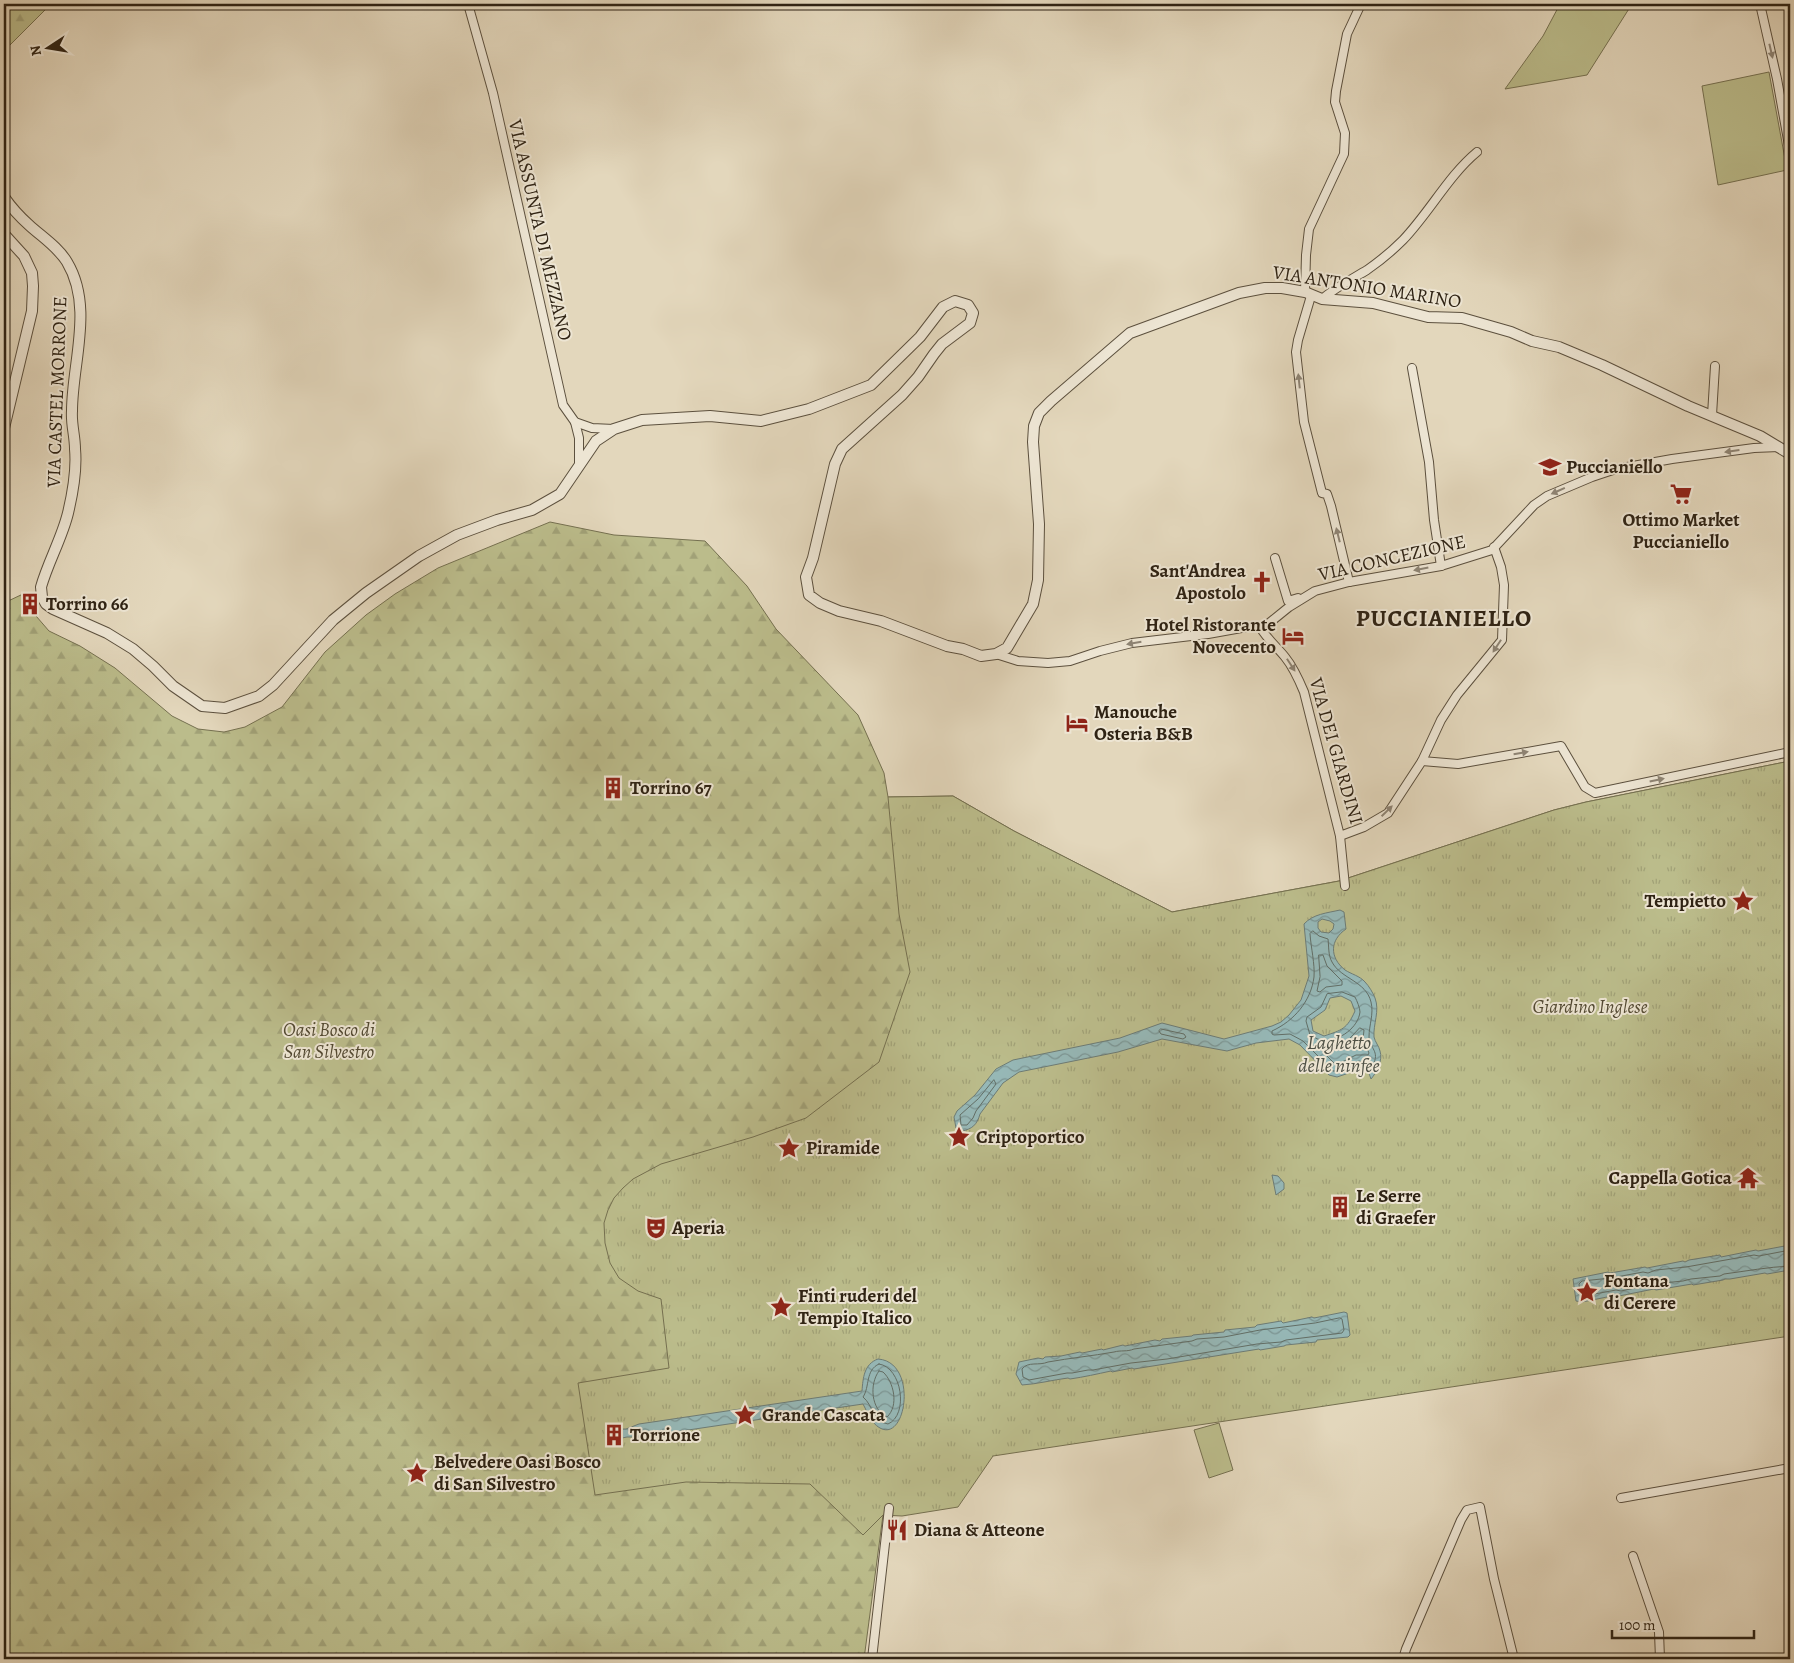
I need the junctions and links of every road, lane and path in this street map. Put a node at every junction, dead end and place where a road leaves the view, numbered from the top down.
1 (468, 4) edge
2 (1360, 4) edge
3 (1760, 4) edge
4 (1476, 152) dead end
5 (1790, 152) edge
6 (4, 197) edge
7 (4, 234) edge
8 (1308, 294) junction
9 (1322, 299) junction
10 (1715, 366) dead end
11 (1412, 368) dead end
12 (1712, 414) junction
13 (574, 422) junction
14 (4, 428) edge
15 (614, 429) junction
16 (1781, 447) junction
17 (1790, 454) edge
18 (578, 469) junction
19 (1494, 547) junction
20 (1275, 558) dead end
21 (1441, 566) junction
22 (1349, 582) junction
23 (1305, 596) junction
24 (1260, 627) junction
25 (996, 654) junction
26 (1790, 752) edge
27 (1422, 760) junction
28 (1340, 836) junction
29 (1345, 886) dead end
30 (1790, 1468) edge
31 (1621, 1498) dead end
32 (889, 1508) dead end
33 (1633, 1556) dead end
34 (872, 1659) edge
35 (1404, 1659) edge
36 (1514, 1659) edge
37 (1660, 1659) edge

1 - 13 street, VIA ASSUNTA DI MEZZANO
2 - 8 street
3 -> 5 street
4 - 9 street
6 - 18 street, VIA CASTEL MORRONE
7 - 14 street, VIA CASTEL MORRONE
8 - 9 street, VIA ANTONIO MARINO
22 -> 8 street
8 - 25 street, VIA ANTONIO MARINO
9 - 12 street, VIA ANTONIO MARINO
10 - 12 street
11 - 21 street
12 - 16 street, VIA ANTONIO MARINO
13 - 15 street
13 - 18 street
15 - 18 street
15 - 25 street
16 - 17 street, VIA ANTONIO MARINO
16 -> 19 street, VIA CONCEZIONE
19 - 21 street, VIA CONCEZIONE
19 -> 27 street, VIA DEI GIARDINI
20 - 23 street
21 -> 22 street, VIA CONCEZIONE
22 - 23 street, VIA CONCEZIONE
23 - 24 street, VIA CONCEZIONE
24 -> 25 street, VIA CONCEZIONE
24 -> 28 street, VIA DEI GIARDINI
27 -> 26 street
28 -> 27 street, VIA DEI GIARDINI
28 - 29 street
30 - 31 street
32 - 34 street
33 - 37 street
35 - 36 street

